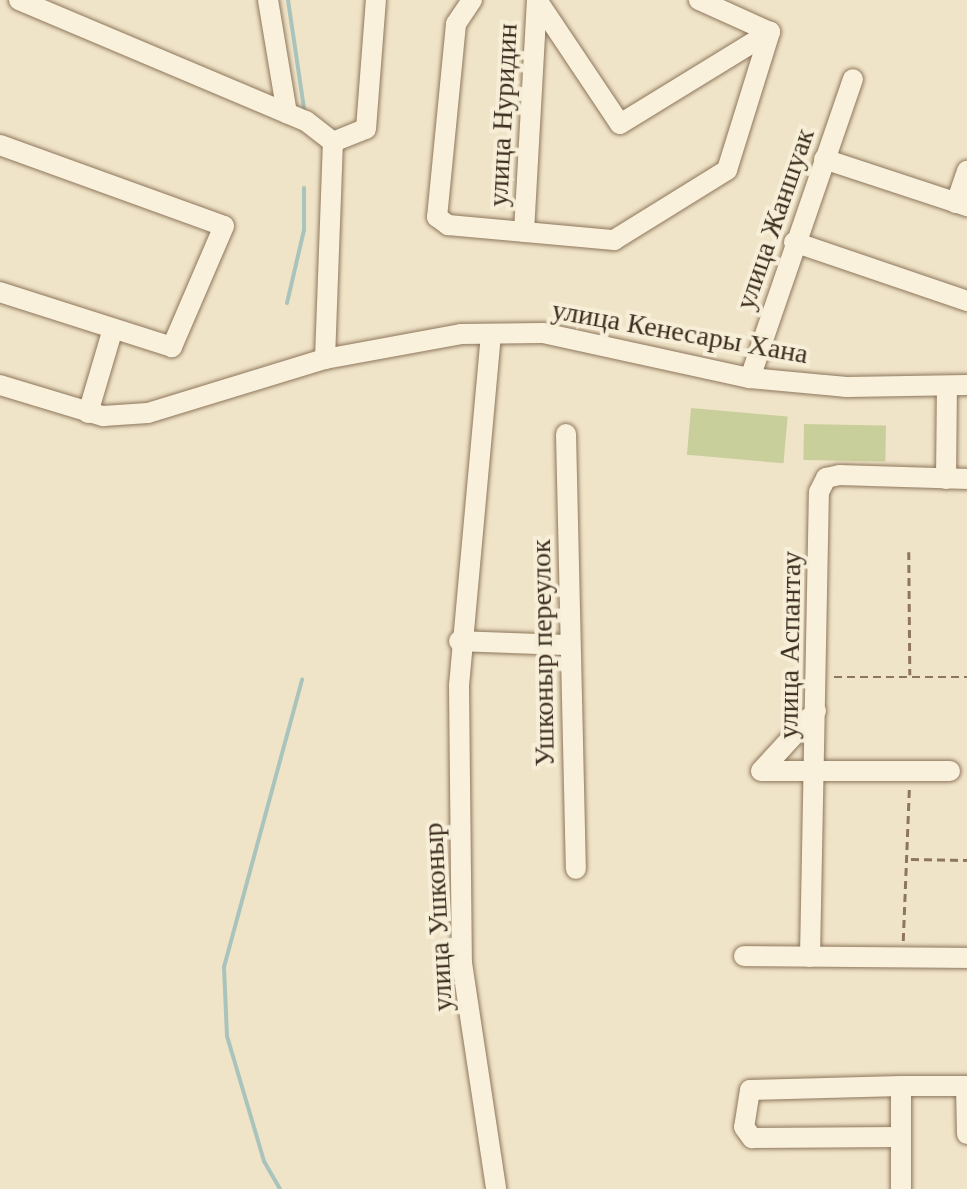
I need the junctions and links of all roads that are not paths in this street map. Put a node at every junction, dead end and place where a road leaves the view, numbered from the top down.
1 (19, 0) edge
2 (268, 0) edge
3 (376, 0) edge
4 (472, 0) edge
5 (537, 0) edge
6 (698, 0) edge
7 (770, 32) junction
8 (853, 79) dead end
9 (287, 114) junction
10 (333, 142) junction
11 (0, 145) edge
12 (824, 159) junction
13 (967, 171) edge
14 (962, 204) edge
15 (524, 232) junction
16 (794, 242) junction
17 (0, 292) edge
18 (967, 301) edge
19 (112, 332) junction
20 (491, 334) junction
21 (325, 359) junction
22 (750, 378) junction
23 (0, 386) edge
24 (957, 386) edge
25 (88, 412) junction
26 (566, 434) dead end
27 (956, 479) edge
28 (459, 641) junction
29 (570, 645) junction
30 (816, 711) junction
31 (815, 771) junction
32 (950, 771) dead end
33 (576, 869) dead end
34 (744, 956) dead end
35 (810, 956) junction
36 (967, 958) edge
37 (901, 1086) junction
38 (967, 1086) edge
39 (967, 1134) edge
40 (901, 1137) junction
41 (496, 1189) edge
42 (901, 1189) edge

1 - 9 street
2 - 9 street
3 - 10 street
4 - 15 street
5 - 7 street
5 - 15 street, улица Нуридин
6 - 7 street
7 - 15 street
8 - 12 street, улица Жаншуак
9 - 10 street
10 - 21 street
11 - 19 street
12 - 14 street
12 - 16 street, улица Жаншуак
13 - 14 street
16 - 18 street
16 - 22 street, улица Жаншуак
17 - 19 street
19 - 25 street
20 - 21 street, улица Кенесары Хана
20 - 22 street, улица Кенесары Хана
20 - 28 street, улица Ушконыр
21 - 25 street, улица Кенесары Хана
22 - 24 street, улица Кенесары Хана
23 - 25 street, улица Кенесары Хана
24 - 27 street
26 - 29 street, Ушконыр переулок
27 - 30 street, улица Аспантау
28 - 29 street
28 - 41 street, улица Ушконыр
29 - 33 street, Ушконыр переулок
30 - 31 street, улица Аспантау
30 - 31 street
31 - 32 street
31 - 35 street, улица Аспантау
34 - 35 street
35 - 36 street
37 - 38 street
37 - 40 street
37 - 40 street
38 - 39 street
40 - 42 street

